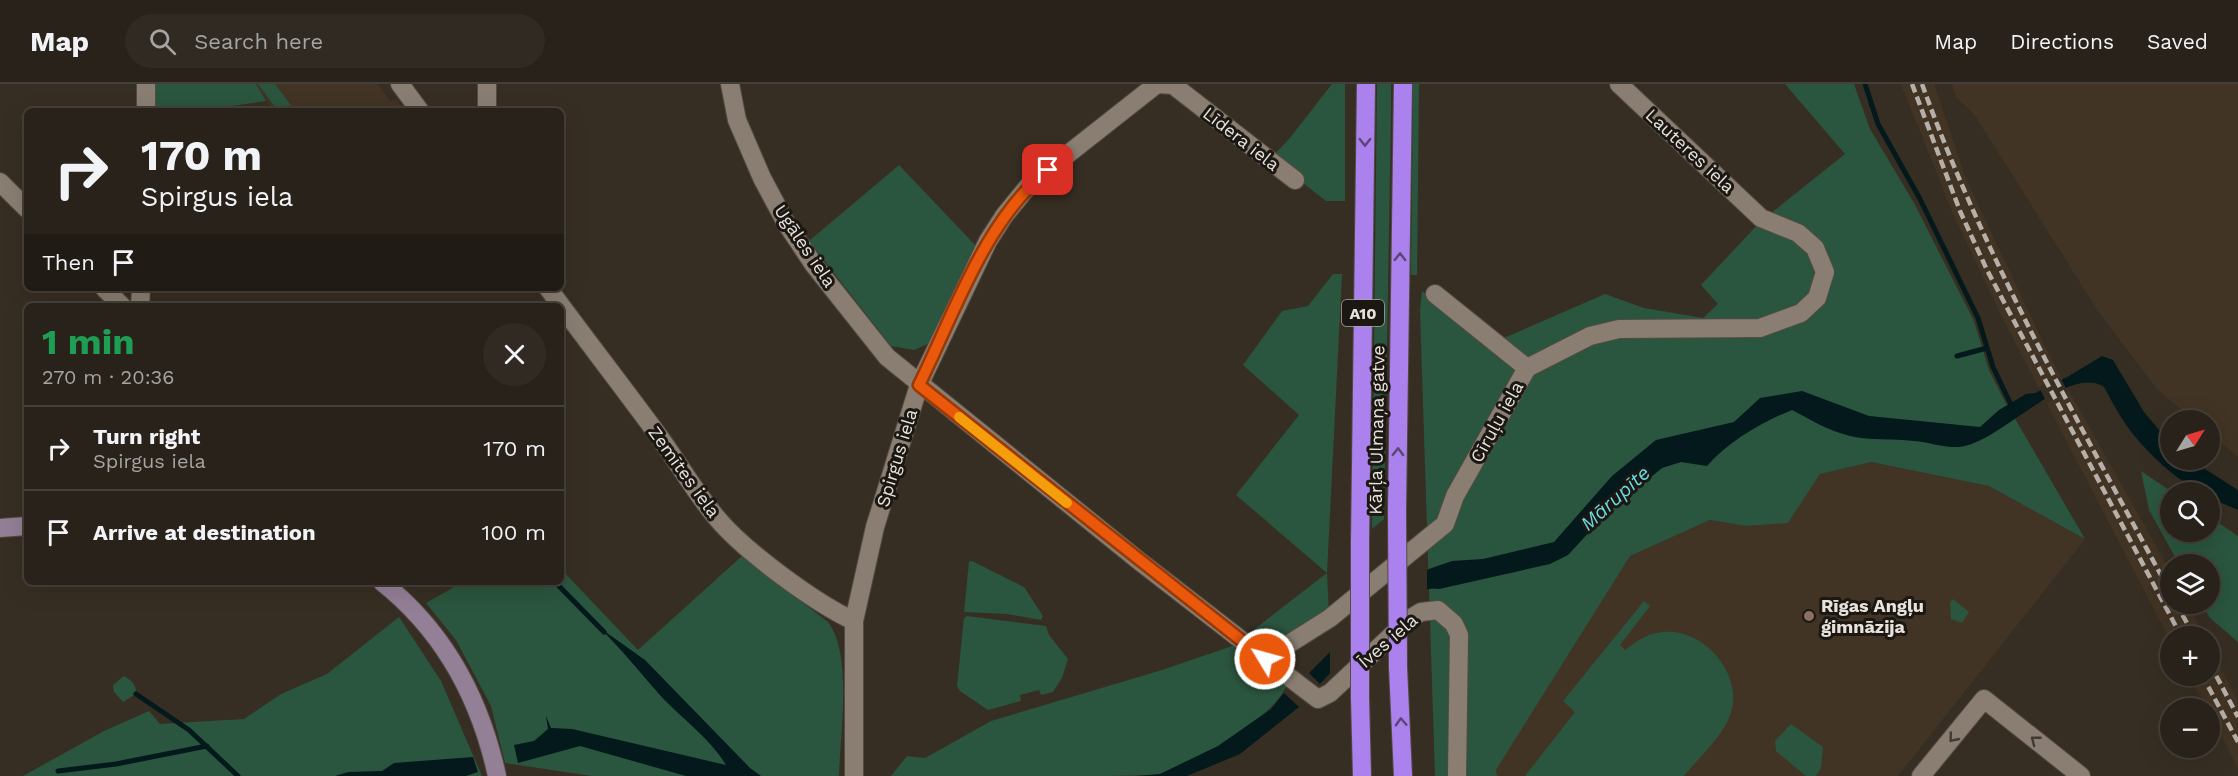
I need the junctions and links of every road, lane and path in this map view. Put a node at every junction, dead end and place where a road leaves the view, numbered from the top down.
1 (146, 84) edge
2 (400, 84) edge
3 (487, 84) edge
4 (730, 84) edge
5 (1157, 84) edge
6 (1366, 84) edge
7 (1402, 84) edge
8 (1619, 84) edge
9 (146, 108) edge
10 (418, 108) edge
11 (487, 108) edge
12 (1294, 180) dead end
13 (0, 182) edge
14 (24, 206) edge
15 (1761, 218) joint
16 (107, 291) edge
17 (550, 291) edge
18 (1435, 294) dead end
19 (119, 303) edge
20 (559, 303) edge
21 (564, 309) edge
22 (1527, 368) junction
23 (919, 385) junction
24 (24, 526) edge
25 (0, 528) edge
26 (386, 585) edge
27 (854, 621) junction
28 (1265, 659) junction
29 (1318, 699) joint
30 (497, 776) edge
31 (854, 776) edge
32 (1362, 776) edge
33 (1403, 776) edge
34 (1457, 776) edge
35 (1921, 776) edge
36 (2081, 776) edge

1 - 9 street
2 - 10 street
3 - 11 street
4 - 23 street, Ugāles iela
5 - 12 street, Līdera iela
5 - 23 street, Spirgus iela
6 -> 32 highway, Kārļa Ulmaņa gatve / A10, bridge
33 -> 7 highway, Kārļa Ulmaņa gatve / A10, bridge
8 - 15 street, Lauteres iela
13 - 14 street
15 - 22 street, Cīruļu iela
16 - 19 street
17 - 20 street, Zemītes iela
18 - 22 street
21 - 27 street, Zemītes iela
22 - 28 street, Cīruļu iela
23 - 27 street, Spirgus iela
23 - 28 street, Ugāles iela
24 - 25 main road
26 - 30 main road
27 - 31 street, Spirgus iela
28 - 29 street, Ugāles iela
29 - 34 street, Īves iela
36 -> 35 street

